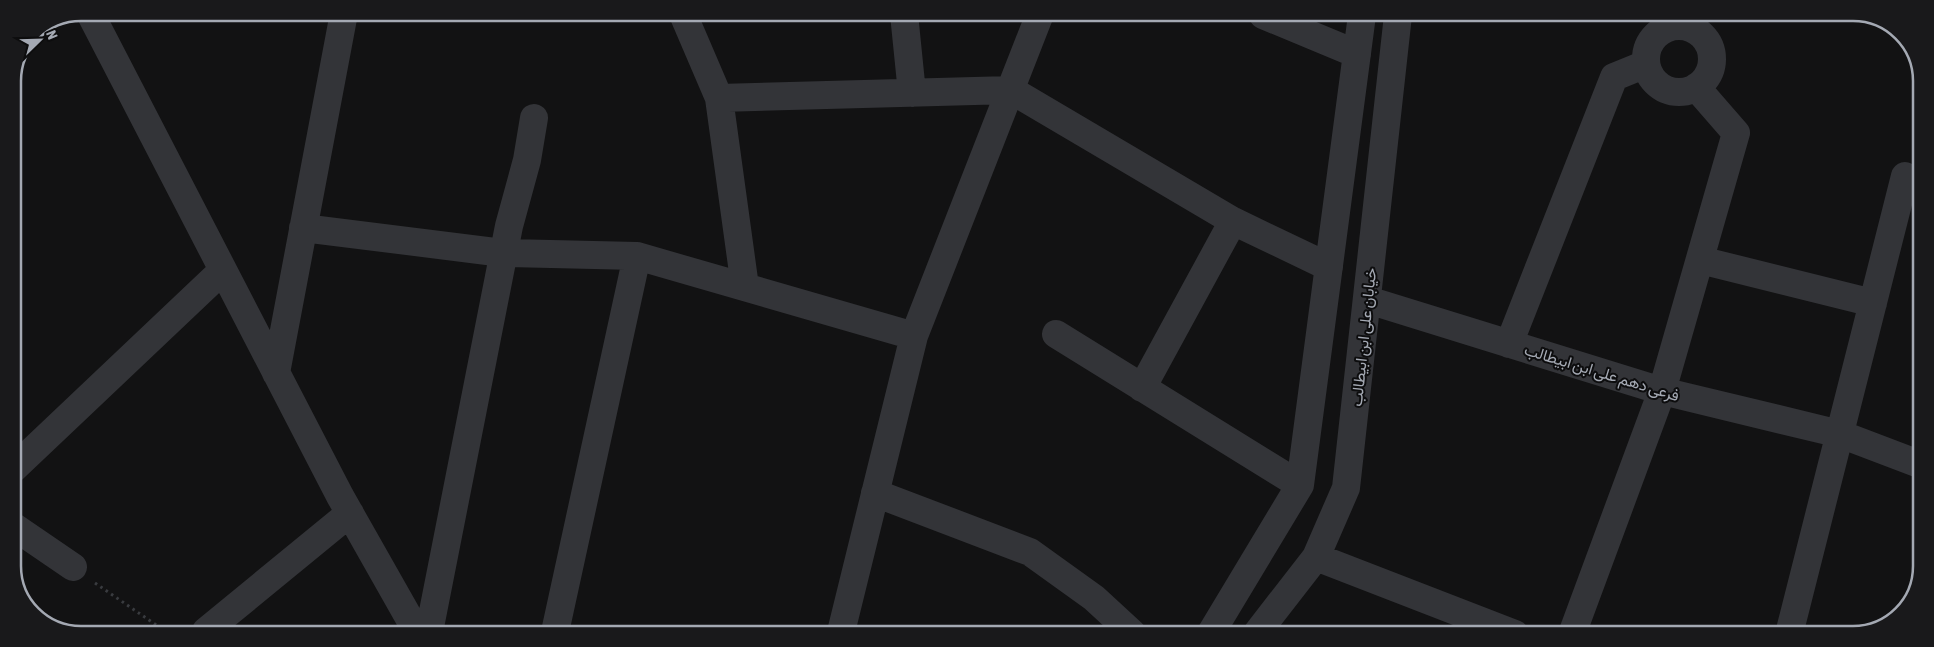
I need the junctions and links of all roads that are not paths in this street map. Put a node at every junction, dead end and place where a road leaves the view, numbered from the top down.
1 (95, 21) edge
2 (342, 21) edge
3 (686, 21) edge
4 (905, 21) edge
5 (1037, 21) edge
6 (1277, 21) edge
7 (1361, 21) edge
8 (1397, 21) edge
9 (1694, 22) edge
10 (1357, 54) junction
11 (1646, 64) junction
12 (1696, 87) junction
13 (1011, 90) junction
14 (912, 93) junction
15 (719, 98) junction
16 (534, 118) dead end
17 (1341, 179) junction
18 (1913, 182) edge
19 (1379, 191) junction
20 (1234, 221) junction
21 (303, 228) junction
22 (503, 253) junction
23 (637, 256) junction
24 (1700, 260) junction
25 (1329, 267) junction
26 (223, 270) junction
27 (745, 287) junction
28 (1368, 300) junction
29 (1873, 303) junction
30 (1056, 334) dead end
31 (914, 336) junction
32 (1509, 344) junction
33 (276, 373) junction
34 (1142, 388) junction
35 (1662, 391) junction
36 (1840, 434) junction
37 (21, 461) edge
38 (1913, 462) edge
39 (1300, 484) junction
40 (875, 492) junction
41 (350, 513) junction
42 (21, 531) edge
43 (1316, 556) junction
44 (73, 567) road end
45 (212, 626) edge
46 (414, 626) edge
47 (430, 626) edge
48 (556, 626) edge
49 (842, 626) edge
50 (1124, 626) edge
51 (1215, 626) edge
52 (1262, 626) edge
53 (1495, 626) edge
54 (1575, 626) edge
55 (1791, 626) edge

1 - 26 street
2 - 21 street
3 - 15 street
4 - 14 street
5 - 13 street
6 - 10 street
7 - 10 street
8 - 19 street, خیابان علی ابن ابیطالب
9 - 11 street
9 - 12 street
10 - 17 street
11 - 12 street
11 - 32 street
12 - 24 street
13 - 14 street
13 - 20 street
13 - 31 street
14 - 15 street
15 - 27 street
16 - 22 street
17 - 19 street
17 - 25 street
18 - 29 street
19 - 28 street, خیابان علی ابن ابیطالب
20 - 25 street
20 - 34 street
21 - 22 street
21 - 33 street
22 - 23 street
22 - 47 street
23 - 27 street
23 - 48 street
24 - 29 street
24 - 35 street
25 - 39 street
26 - 33 street
26 - 37 street
27 - 31 street
28 - 32 street, فرعی دهم علی ابن ابیطالب
28 - 43 street, خیابان علی ابن ابیطالب
29 - 36 street
30 - 34 street
31 - 40 street
32 - 35 street, فرعی دهم علی ابن ابیطالب
33 - 41 street
34 - 39 street
35 - 36 street, فرعی دهم علی ابن ابیطالب
35 - 54 street
36 - 38 street, فرعی دهم علی ابن ابیطالب
36 - 55 street
39 - 51 street
40 - 49 street
40 - 50 street
41 - 45 street
41 - 46 street
42 - 44 street
43 - 52 street, خیابان علی ابن ابیطالب
43 - 53 street

